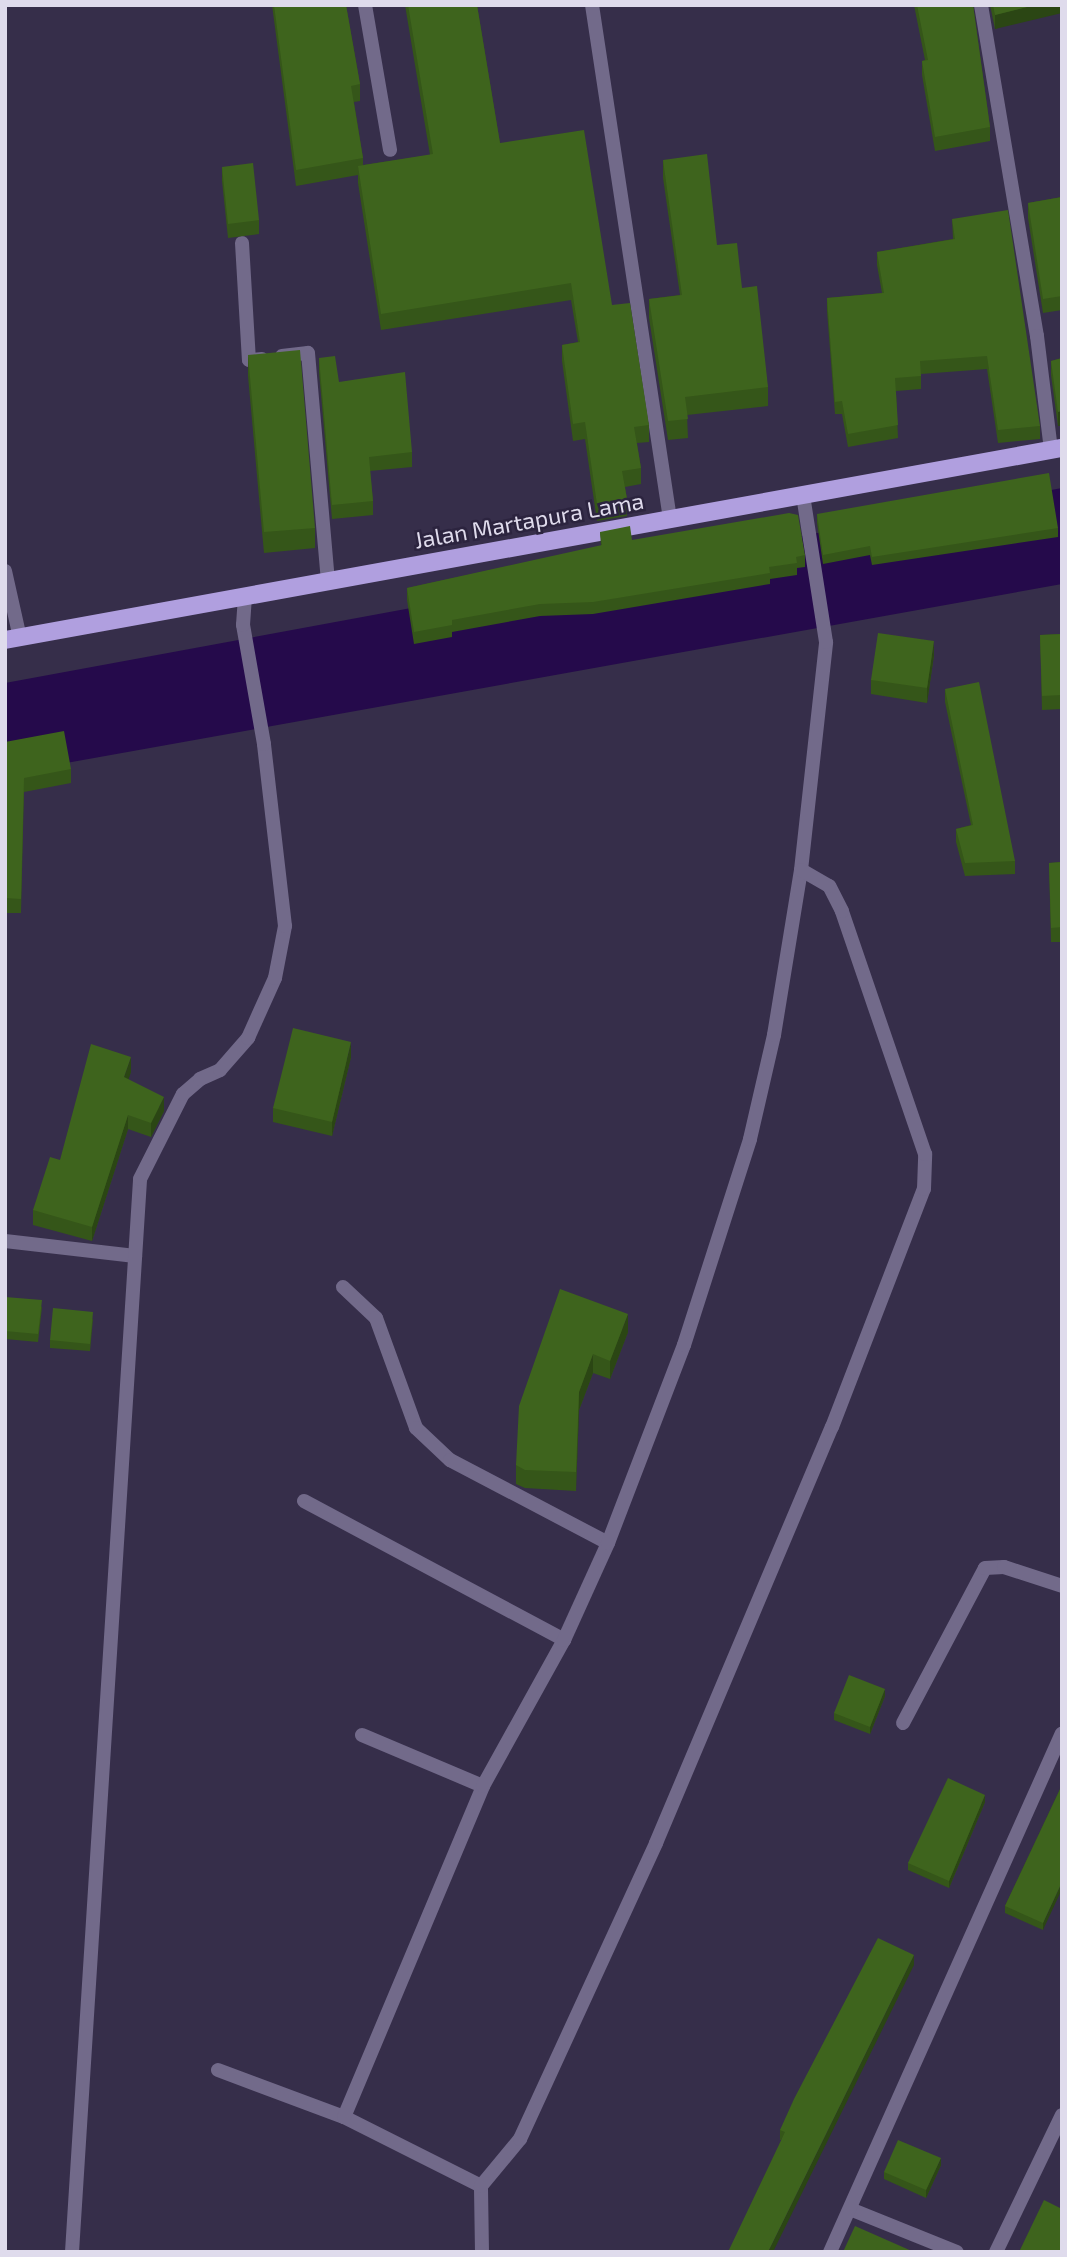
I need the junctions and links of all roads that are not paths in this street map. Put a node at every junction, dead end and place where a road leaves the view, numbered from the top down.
1 (365, 5) edge
2 (592, 5) edge
3 (981, 5) edge
4 (390, 150) dead end
5 (242, 243) edge
6 (1056, 449) edge
7 (803, 495) junction
8 (670, 519) junction
9 (5, 571) edge
10 (328, 581) junction
11 (245, 596) junction
12 (13, 639) edge
13 (801, 870) junction
14 (5, 1241) edge
15 (135, 1255) junction
16 (343, 1287) dead end
17 (304, 1500) dead end
18 (608, 1543) junction
19 (1062, 1586) edge
20 (564, 1640) junction
21 (904, 1723) dead end
22 (1062, 1733) edge
23 (362, 1735) dead end
24 (483, 1786) junction
25 (218, 2070) dead end
26 (1062, 2115) edge
27 (344, 2118) junction
28 (481, 2186) junction
29 (850, 2209) junction
30 (72, 2252) edge
31 (482, 2252) edge
32 (830, 2252) edge
33 (957, 2252) edge
34 (996, 2252) edge

1 - 4 street
2 - 8 street
3 - 6 street
5 - 10 street
6 - 7 main road, Jalan Martapura Lama
7 - 8 main road, Jalan Martapura Lama
7 - 13 street
8 - 10 main road, Jalan Martapura Lama
9 - 12 street
10 - 11 main road, Jalan Martapura Lama
11 - 12 main road, Jalan Martapura Lama
11 - 15 street
13 - 18 street
13 - 28 street
14 - 15 street
15 - 30 street
16 - 18 street
17 - 20 street
18 - 20 street
19 - 21 street
20 - 24 street
22 - 29 street
23 - 24 street
24 - 27 street
25 - 27 street
26 - 34 street
27 - 28 street
28 - 31 street
29 - 32 street
29 - 33 street

